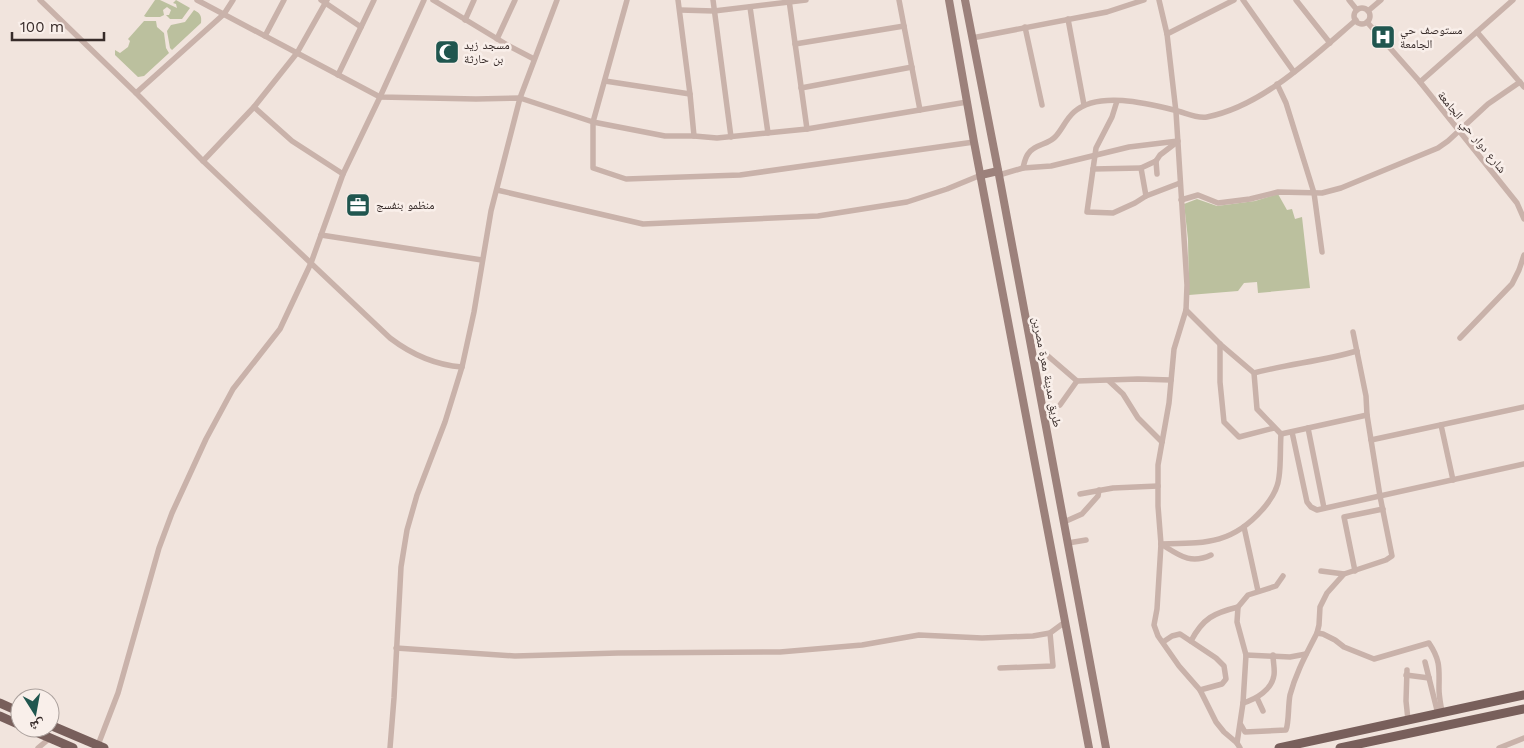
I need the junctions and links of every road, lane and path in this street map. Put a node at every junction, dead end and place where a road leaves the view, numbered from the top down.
1 (40, 0) edge
2 (233, 0) edge
3 (284, 0) edge
4 (374, 0) edge
5 (424, 0) edge
6 (435, 0) edge
7 (474, 0) edge
8 (516, 0) edge
9 (557, 0) edge
10 (627, 0) edge
11 (678, 0) edge
12 (713, 0) edge
13 (806, 0) edge
14 (899, 0) edge
15 (949, 0) edge
16 (965, 0) edge
17 (1144, 0) edge
18 (1159, 0) edge
19 (1234, 0) edge
20 (1243, 0) edge
21 (1296, 0) edge
22 (1349, 0) edge
23 (1381, 0) edge
24 (1513, 0) edge
25 (200, 1) edge
26 (325, 1) edge
27 (789, 1) edge
28 (750, 7) junction
29 (680, 10) junction
30 (1357, 10) junction
31 (714, 11) junction
32 (1368, 11) junction
33 (224, 14) junction
34 (1068, 19) junction
35 (465, 20) junction
36 (1356, 20) junction
37 (1367, 22) junction
38 (904, 26) junction
39 (361, 27) junction
40 (1025, 27) junction
41 (1477, 32) junction
42 (1167, 34) junction
43 (264, 36) junction
44 (972, 38) junction
45 (497, 39) junction
46 (1330, 43) junction
47 (795, 44) junction
48 (297, 52) junction
49 (534, 59) junction
50 (912, 67) junction
51 (1294, 72) junction
52 (338, 75) junction
53 (605, 81) junction
54 (1420, 82) junction
55 (1277, 84) junction
56 (1522, 84) edge
57 (801, 88) junction
58 (136, 93) junction
59 (690, 94) junction
60 (380, 97) junction
61 (520, 98) junction
62 (1117, 101) junction
63 (967, 102) junction
64 (1042, 105) dead end
65 (1084, 105) junction
66 (254, 106) junction
67 (920, 110) junction
68 (1176, 110) junction
69 (593, 122) junction
70 (807, 129) junction
71 (1458, 131) junction
72 (768, 133) junction
73 (694, 136) junction
74 (731, 137) junction
75 (1178, 141) junction
76 (974, 142) junction
77 (1152, 144) junction
78 (1095, 155) junction
79 (1158, 158) junction
80 (203, 161) junction
81 (1023, 168) junction
82 (1093, 168) junction
83 (1141, 168) junction
84 (999, 173) junction
85 (342, 174) junction
86 (1157, 174) dead end
87 (980, 175) junction
88 (1180, 183) junction
89 (496, 190) junction
90 (1314, 193) junction
91 (1146, 196) junction
92 (1181, 200) junction
93 (1517, 203) junction
94 (1524, 204) edge
95 (1524, 219) edge
96 (321, 235) junction
97 (1322, 252) dead end
98 (1524, 255) edge
99 (482, 260) junction
100 (311, 263) junction
101 (1186, 310) junction
102 (1353, 332) dead end
103 (1460, 338) dead end
104 (1220, 344) junction
105 (1357, 351) junction
106 (1048, 356) dead end
107 (462, 367) junction
108 (1254, 373) junction
109 (1171, 380) junction
110 (1109, 381) junction
111 (1078, 382) junction
112 (1060, 405) dead end
113 (1524, 407) edge
114 (1367, 415) junction
115 (1441, 425) junction
116 (1274, 428) junction
117 (1308, 428) junction
118 (1292, 432) junction
119 (1281, 434) junction
120 (1371, 440) junction
121 (1162, 442) junction
122 (1524, 464) edge
123 (1452, 480) junction
124 (1158, 486) junction
125 (1099, 490) junction
126 (1080, 494) dead end
127 (1380, 496) junction
128 (1324, 508) junction
129 (1383, 509) junction
130 (1064, 522) junction
131 (1244, 528) junction
132 (1086, 540) dead end
133 (1068, 543) junction
134 (1161, 544) junction
135 (1211, 554) dead end
136 (1355, 570) junction
137 (1321, 571) dead end
138 (1344, 574) junction
139 (1283, 576) dead end
140 (1258, 591) junction
141 (1238, 607) junction
142 (1065, 622) junction
143 (1050, 633) junction
144 (1317, 633) junction
145 (1191, 640) junction
146 (1163, 642) junction
147 (396, 648) junction
148 (1306, 654) junction
149 (1246, 655) junction
150 (1273, 656) junction
151 (1424, 662) dead end
152 (1000, 668) dead end
153 (1429, 678) junction
154 (1200, 690) junction
155 (1524, 695) edge
156 (1257, 698) junction
157 (1243, 703) junction
158 (3, 705) edge
159 (1524, 709) edge
160 (1263, 711) dead end
161 (1440, 713) junction
162 (1, 717) edge
163 (1408, 720) junction
164 (1240, 724) junction
165 (60, 729) edge
166 (50, 738) joint
167 (1524, 738) edge
168 (101, 746) edge
169 (1239, 746) edge
170 (38, 748) edge
171 (73, 748) edge
172 (390, 748) edge
173 (1089, 748) edge
174 (1106, 748) edge
175 (1279, 748) edge
176 (1340, 748) edge
177 (1499, 748) edge

1 - 58 street
2 - 33 street
3 - 43 street
4 - 39 street
5 - 60 street
6 - 35 street
7 - 35 street
8 - 45 street
9 - 49 street
10 - 53 street
11 - 29 street
12 - 31 street
13 - 27 street
14 - 38 street
15 - 63 main road
16 - 44 main road, طريق مدينة معرة مصرين
17 - 34 street
18 - 42 street
19 - 42 street
20 - 51 street
21 - 46 street
22 - 30 street
23 - 32 street
24 - 41 street
25 - 33 street
26 - 39 street
26 - 48 street
27 - 28 street
27 - 47 street
28 - 31 street
28 - 72 street
29 - 31 street
29 - 59 street
30 - 32 street
30 - 36 street
31 - 74 street
32 - 37 street
33 - 43 street
33 - 58 street
34 - 40 street
34 - 65 street
35 - 45 street
36 - 37 street
36 - 46 street
37 - 54 street, شارع دوار حي الجامعة
38 - 47 street
38 - 50 street
39 - 52 street
40 - 44 street
40 - 64 street
41 - 54 street
41 - 56 street
42 - 68 street
43 - 48 street
44 - 84 main road, طريق مدينة معرة مصرين
45 - 49 street
46 - 51 street
47 - 57 street
48 - 52 street
48 - 66 street
49 - 61 street
50 - 57 street
50 - 67 street
51 - 55 street
52 - 60 street
53 - 59 street
53 - 69 street
54 - 71 street, شارع دوار حي الجامعة
55 - 68 street
55 - 90 street
56 - 71 street
57 - 70 street
58 - 80 street
59 - 73 street
60 - 61 street
60 - 85 street
61 - 69 street
61 - 89 street
62 - 65 street
62 - 68 street
62 - 78 street
63 - 67 street
63 - 76 main road
65 - 81 street
66 - 80 street
66 - 85 street
67 - 70 street
68 - 75 street
69 - 73 street
69 - 76 street
70 - 72 street
71 - 90 street
71 - 93 street, شارع دوار حي الجامعة
72 - 74 street
73 - 74 street
75 - 77 street
75 - 79 street
75 - 88 street
76 - 87 main road
77 - 78 street
77 - 79 street
78 - 81 street
78 - 82 street
79 - 83 street
79 - 86 street
80 - 100 street
81 - 84 street
82 - 83 street
82 - 91 street
83 - 91 street
84 - 87 main road
84 - 130 main road, طريق مدينة معرة مصرين
85 - 96 street
87 - 89 street
87 - 142 main road
88 - 91 street
88 - 92 street
89 - 99 street
90 - 92 street
90 - 97 street
92 - 101 street
93 - 94 street
93 - 95 street, شارع دوار حي الجامعة
96 - 99 street
96 - 100 street
98 - 103 street
99 - 107 street
100 - 107 street
100 - 168 street
101 - 104 street
101 - 109 street
102 - 105 street
104 - 108 street
104 - 116 street
105 - 108 street
105 - 114 street
106 - 111 street
107 - 147 street
108 - 116 street
109 - 110 street
109 - 121 street
110 - 111 street
110 - 121 street
111 - 112 street
113 - 115 street
114 - 117 street
114 - 120 street
115 - 120 street
115 - 123 street
116 - 119 street
117 - 118 street
117 - 128 street
118 - 119 street
118 - 128 street
119 - 131 street
120 - 127 street
121 - 124 street
122 - 123 street
123 - 127 street
124 - 125 street
124 - 134 street
125 - 126 street
125 - 130 street
127 - 128 street
127 - 129 street
129 - 136 street
129 - 136 street
130 - 133 main road, طريق مدينة معرة مصرين
131 - 134 street
131 - 140 street
132 - 133 street
133 - 174 main road, طريق مدينة معرة مصرين
134 - 135 street
134 - 146 street
136 - 138 street
137 - 138 street
138 - 144 street
139 - 140 street
140 - 141 street
141 - 145 street
141 - 149 street
142 - 143 street
142 - 173 main road
143 - 147 street
143 - 152 street
144 - 148 street
144 - 161 street
145 - 146 street
145 - 154 street
146 - 154 street
147 - 172 street
148 - 150 street
148 - 164 street
149 - 150 street
149 - 157 street
150 - 156 street
151 - 153 street
153 - 161 street
153 - 163 street
154 - 169 street
155 - 161 main road
156 - 157 street
156 - 160 street
157 - 164 street
158 - 162 main road
159 - 176 main road
161 - 163 main road
163 - 175 main road
164 - 169 street
165 - 168 main road
166 - 170 street
166 - 171 main road
167 - 177 street

